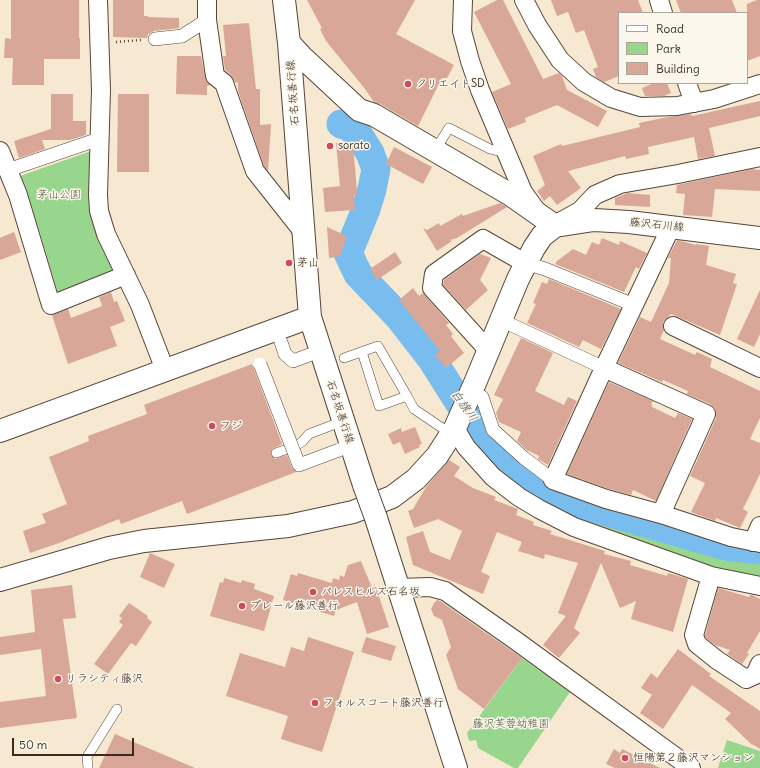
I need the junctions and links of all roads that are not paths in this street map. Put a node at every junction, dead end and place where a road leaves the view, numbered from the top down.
1 (98, 0) edge
2 (207, 0) edge
3 (284, 0) edge
4 (463, 0) edge
5 (524, 0) edge
6 (659, 0) edge
7 (663, 12) edge
8 (207, 20) junction
9 (155, 39) road end
10 (289, 43) junction
11 (687, 84) edge
12 (760, 84) edge
13 (694, 103) junction
14 (99, 139) junction
15 (439, 144) dead end
16 (0, 150) edge
17 (506, 153) junction
18 (760, 157) edge
19 (8, 170) junction
20 (551, 224) junction
21 (671, 227) junction
22 (304, 233) junction
23 (760, 238) edge
24 (526, 263) junction
25 (126, 275) junction
26 (634, 305) junction
27 (310, 316) junction
28 (501, 320) junction
29 (673, 326) dead end
30 (281, 342) dead end
31 (488, 350) junction
32 (362, 352) junction
33 (309, 356) dead end
34 (344, 358) dead end
35 (260, 364) dead end
36 (604, 368) junction
37 (760, 368) edge
38 (165, 370) junction
39 (407, 396) junction
40 (474, 400) junction
41 (343, 421) junction
42 (0, 431) edge
43 (453, 431) junction
44 (339, 450) dead end
45 (276, 453) dead end
46 (553, 480) junction
47 (661, 514) junction
48 (758, 537) edge
49 (711, 576) junction
50 (0, 580) edge
51 (760, 586) edge
52 (398, 588) junction
53 (760, 664) edge
54 (117, 709) dead end
55 (88, 768) edge
56 (456, 768) edge
57 (691, 768) edge

1 - 14 street
2 - 8 street
3 - 10 street, 石名坂善行線
4 - 17 street
5 - 13 street
6 - 7 street
8 - 9 street
8 - 22 street
10 - 20 street
10 - 22 street, 石名坂善行線
11 - 13 street
12 - 13 street
14 - 19 street
14 - 25 street
15 - 17 lane
16 - 19 street
17 - 20 street
18 - 20 street
19 - 25 street
20 - 21 street, 藤沢石川線
20 - 24 street
21 - 23 street, 藤沢石川線
21 - 26 street
22 - 27 street, 石名坂善行線
24 - 26 street
24 - 28 street
24 - 31 street
25 - 38 street
26 - 36 street
27 - 38 street
27 - 41 street, 石名坂善行線
28 - 31 street
28 - 36 street
29 - 37 street
30 - 33 street
31 - 40 street
32 - 34 lane
32 - 39 lane
32 - 39 lane
35 - 44 street, bridge
36 - 46 street
36 - 47 street
38 - 42 street
39 - 43 lane
40 - 43 street
40 - 46 street
41 - 45 lane
41 - 52 street, 石名坂善行線, bridge
43 - 49 street
43 - 50 street
46 - 47 street
47 - 48 street
49 - 51 street
49 - 53 street
52 - 56 street, 石名坂善行線
52 - 57 street
54 - 55 lane

